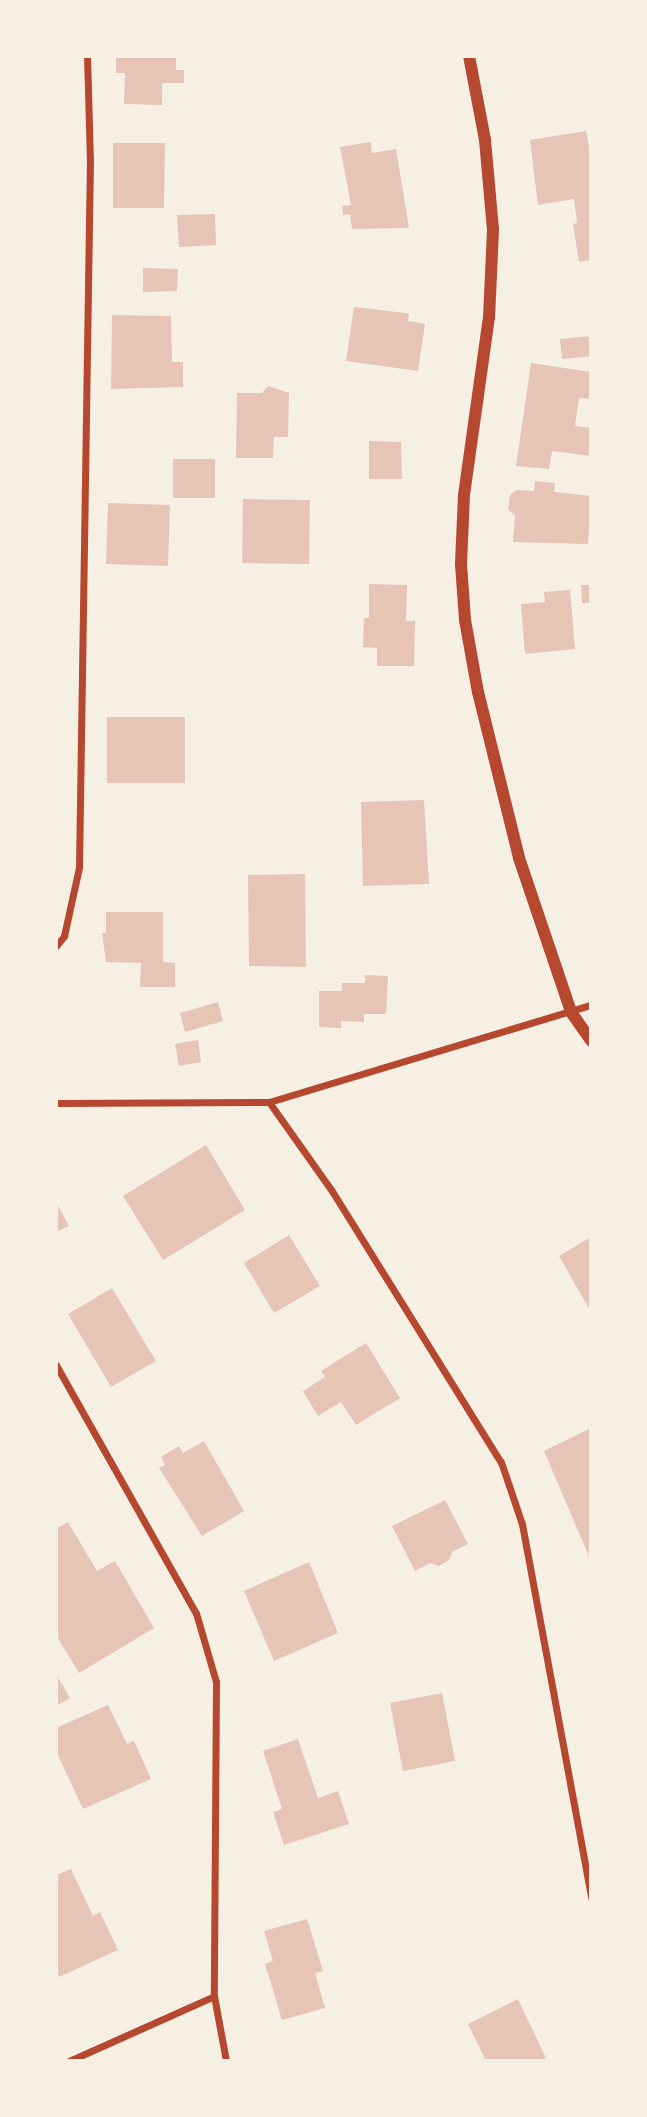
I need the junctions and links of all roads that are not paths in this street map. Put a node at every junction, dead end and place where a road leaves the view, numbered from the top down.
1 (87, 56) edge
2 (468, 56) edge
3 (56, 946) edge
4 (591, 1005) edge
5 (571, 1012) junction
6 (591, 1041) edge
7 (269, 1102) junction
8 (56, 1103) edge
9 (56, 1365) edge
10 (591, 1898) edge
11 (214, 1996) junction
12 (69, 2061) edge
13 (226, 2061) edge

1 - 3 street
2 - 5 street
4 - 5 street
5 - 6 street
5 - 7 street
7 - 8 street
7 - 10 street
9 - 11 street
11 - 12 street
11 - 13 street

